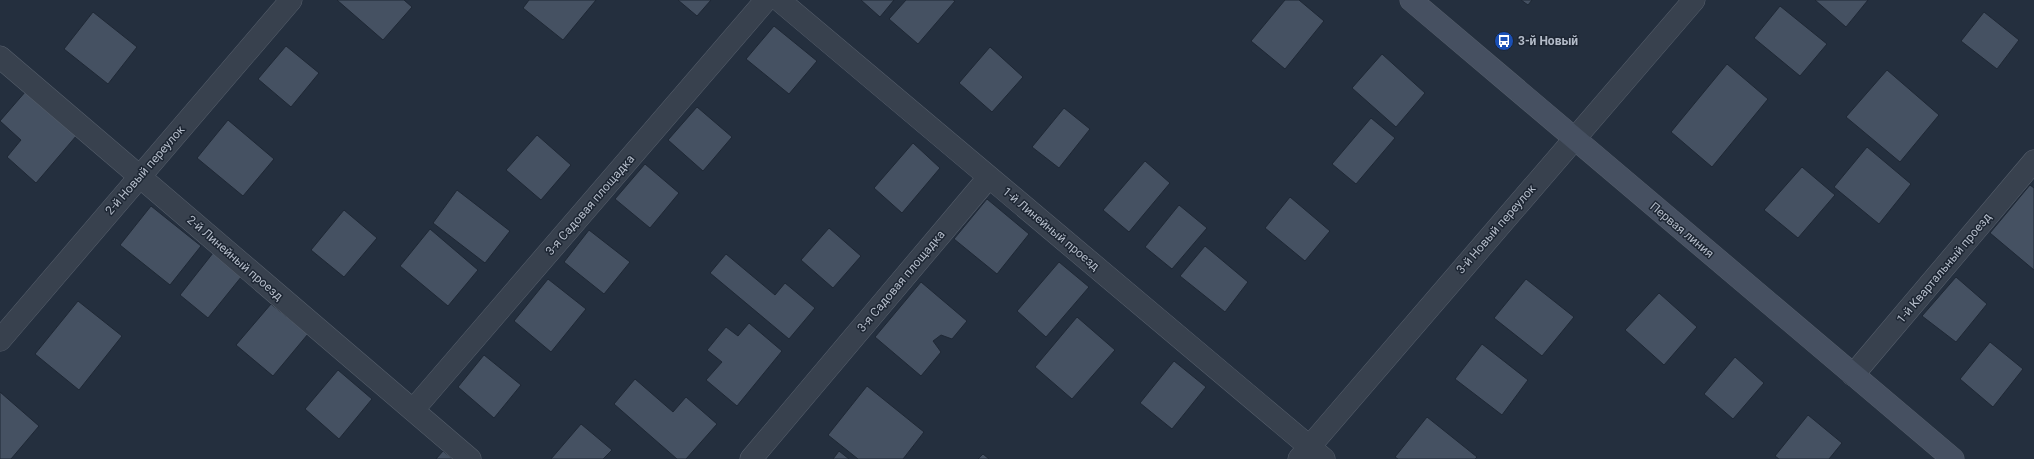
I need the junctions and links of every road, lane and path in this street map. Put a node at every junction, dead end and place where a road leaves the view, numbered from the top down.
1 (291, 0) edge
2 (766, 0) edge
3 (779, 0) edge
4 (1411, 0) edge
5 (1694, 0) edge
6 (0, 57) edge
7 (1574, 139) junction
8 (2034, 162) edge
9 (140, 176) junction
10 (989, 177) junction
11 (0, 340) edge
12 (1854, 375) junction
13 (413, 410) junction
14 (1311, 455) edge
15 (470, 459) edge
16 (751, 459) edge
17 (1952, 459) edge

1 - 9 street, 2-й Новый переулок
2 - 13 street, 3-я Садовая площадка
3 - 10 street, 1-й Линейный проезд
4 - 7 main road, Первая линия
5 - 7 street, 3-й Новый переулок
6 - 9 street, 2-й Линейный проезд
7 - 12 main road, Первая линия
7 - 14 street, 3-й Новый переулок
8 - 12 street, 1-й Квартальный проезд
9 - 11 street, 2-й Новый переулок
9 - 13 street, 2-й Линейный проезд
10 - 14 street, 1-й Линейный проезд
10 - 16 street, 3-я Садовая площадка
12 - 17 main road, Первая линия
13 - 15 street, 2-й Линейный проезд

